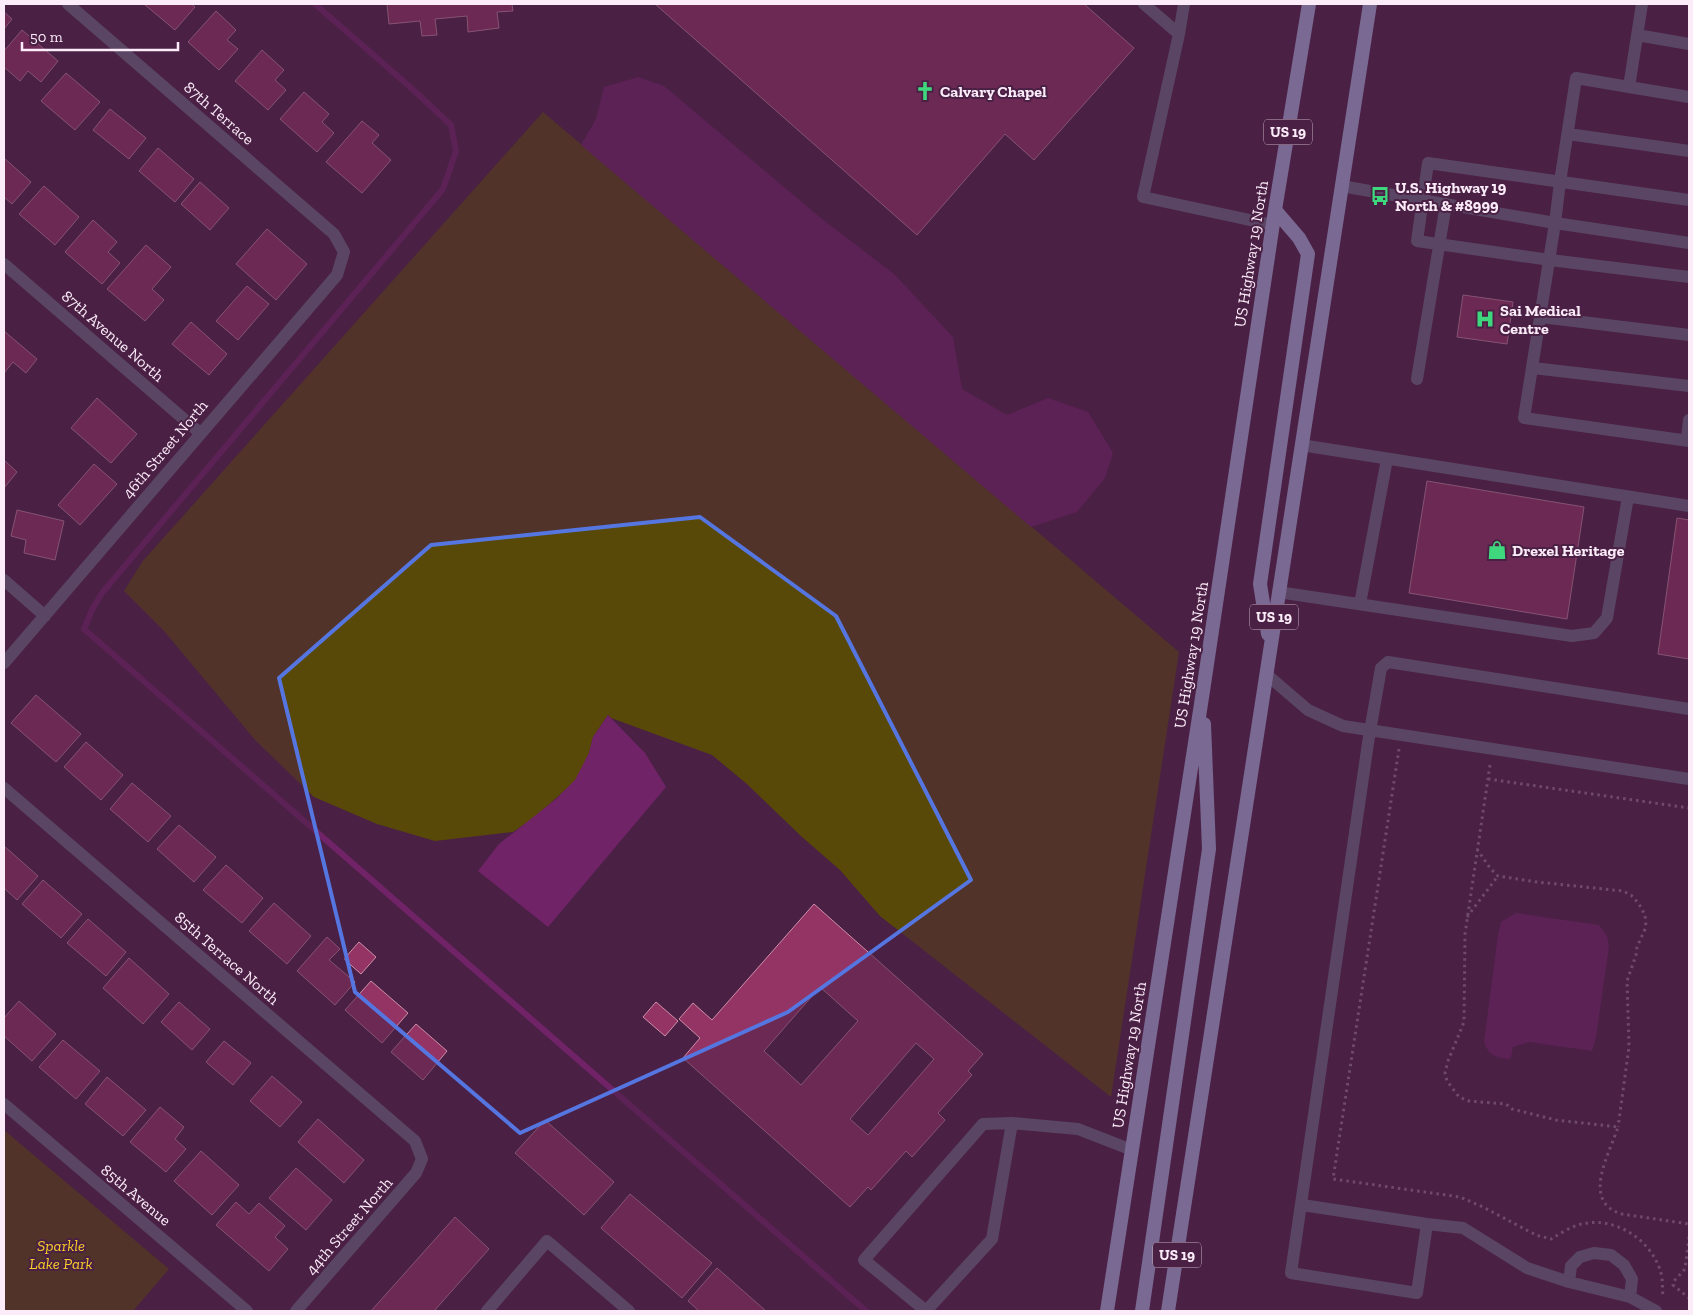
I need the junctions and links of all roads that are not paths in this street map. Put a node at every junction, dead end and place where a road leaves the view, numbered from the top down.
1 (68, 4) edge
2 (1144, 4) edge
3 (1184, 4) edge
4 (1309, 4) edge
5 (1370, 4) edge
6 (1642, 4) edge
7 (1179, 34) junction
8 (1637, 35) junction
9 (1689, 44) edge
10 (1629, 87) junction
11 (1689, 97) edge
12 (1568, 134) junction
13 (1689, 151) edge
14 (1560, 182) junction
15 (1341, 186) junction
16 (1423, 200) junction
17 (1689, 200) edge
18 (1446, 204) junction
19 (1275, 210) junction
20 (1555, 223) junction
21 (1273, 225) junction
22 (1689, 243) edge
23 (1439, 244) junction
24 (344, 252) joint
25 (1550, 260) junction
26 (4, 264) edge
27 (1689, 277) edge
28 (1541, 317) junction
29 (1689, 335) edge
30 (1533, 368) junction
31 (1416, 379) dead end
32 (1689, 386) edge
33 (1689, 420) edge
34 (200, 433) junction
35 (1688, 440) edge
36 (1300, 445) junction
37 (1386, 459) junction
38 (1628, 497) junction
39 (1689, 506) edge
40 (4, 580) edge
41 (1278, 592) junction
42 (1360, 604) junction
43 (45, 616) junction
44 (1270, 648) junction
45 (4, 664) edge
46 (1266, 674) junction
47 (1203, 691) junction
48 (1689, 710) edge
49 (1370, 730) junction
50 (1689, 779) edge
51 (4, 788) edge
52 (4, 1104) edge
53 (1012, 1123) junction
54 (1132, 1150) junction
55 (422, 1159) joint
56 (1302, 1204) junction
57 (1427, 1224) junction
58 (1569, 1282) junction
59 (1630, 1297) junction
60 (247, 1311) edge
61 (296, 1311) edge
62 (487, 1311) edge
63 (630, 1311) edge
64 (926, 1311) edge
65 (1107, 1311) edge
66 (1142, 1311) edge
67 (1168, 1311) edge
68 (1656, 1311) edge

1 - 24 street, 87th Terrace
2 - 7 street
3 - 7 street
4 - 19 highway, US Highway 19 North / US 19
5 - 15 highway, US 19
6 - 8 street
7 - 21 street
8 - 9 street
8 - 10 street
10 - 11 street
10 - 12 street
12 - 13 street
12 - 14 street
14 - 16 street
14 - 17 street
14 - 20 street
15 - 16 street
15 - 36 highway, US 19
16 - 18 street
16 - 23 street
18 - 20 street
18 - 23 street
19 - 21 highway, US Highway 19 North / US 19
19 - 44 highway
20 - 22 street
20 - 25 street
21 - 47 highway, US Highway 19 North / US 19
23 - 25 street
23 - 31 street
24 - 34 street, 46th Street North
25 - 27 street
25 - 28 street
26 - 34 street, 87th Avenue North
28 - 29 street
28 - 30 street
30 - 32 street
30 - 35 street
33 - 35 street
34 - 43 street, 46th Street North
36 - 37 street
36 - 41 highway, US 19
37 - 38 street
37 - 42 street
38 - 39 street
38 - 42 street
40 - 43 street
41 - 42 street
41 - 44 highway, US 19
43 - 45 street, 46th Street North
44 - 46 highway, US 19
46 - 49 street
46 - 67 highway, US 19
47 - 54 highway, US Highway 19 North / US 19
47 - 66 highway
48 - 49 street
49 - 50 street
49 - 56 street
51 - 55 street, 85th Terrace North
52 - 60 street, 85th Avenue
53 - 54 street
53 - 64 street
53 - 64 street
54 - 65 highway, US Highway 19 North / US 19
55 - 61 street, 44th Street North
56 - 57 street
56 - 57 street
57 - 58 street
58 - 59 street
58 - 59 street
59 - 68 street
62 - 63 street

